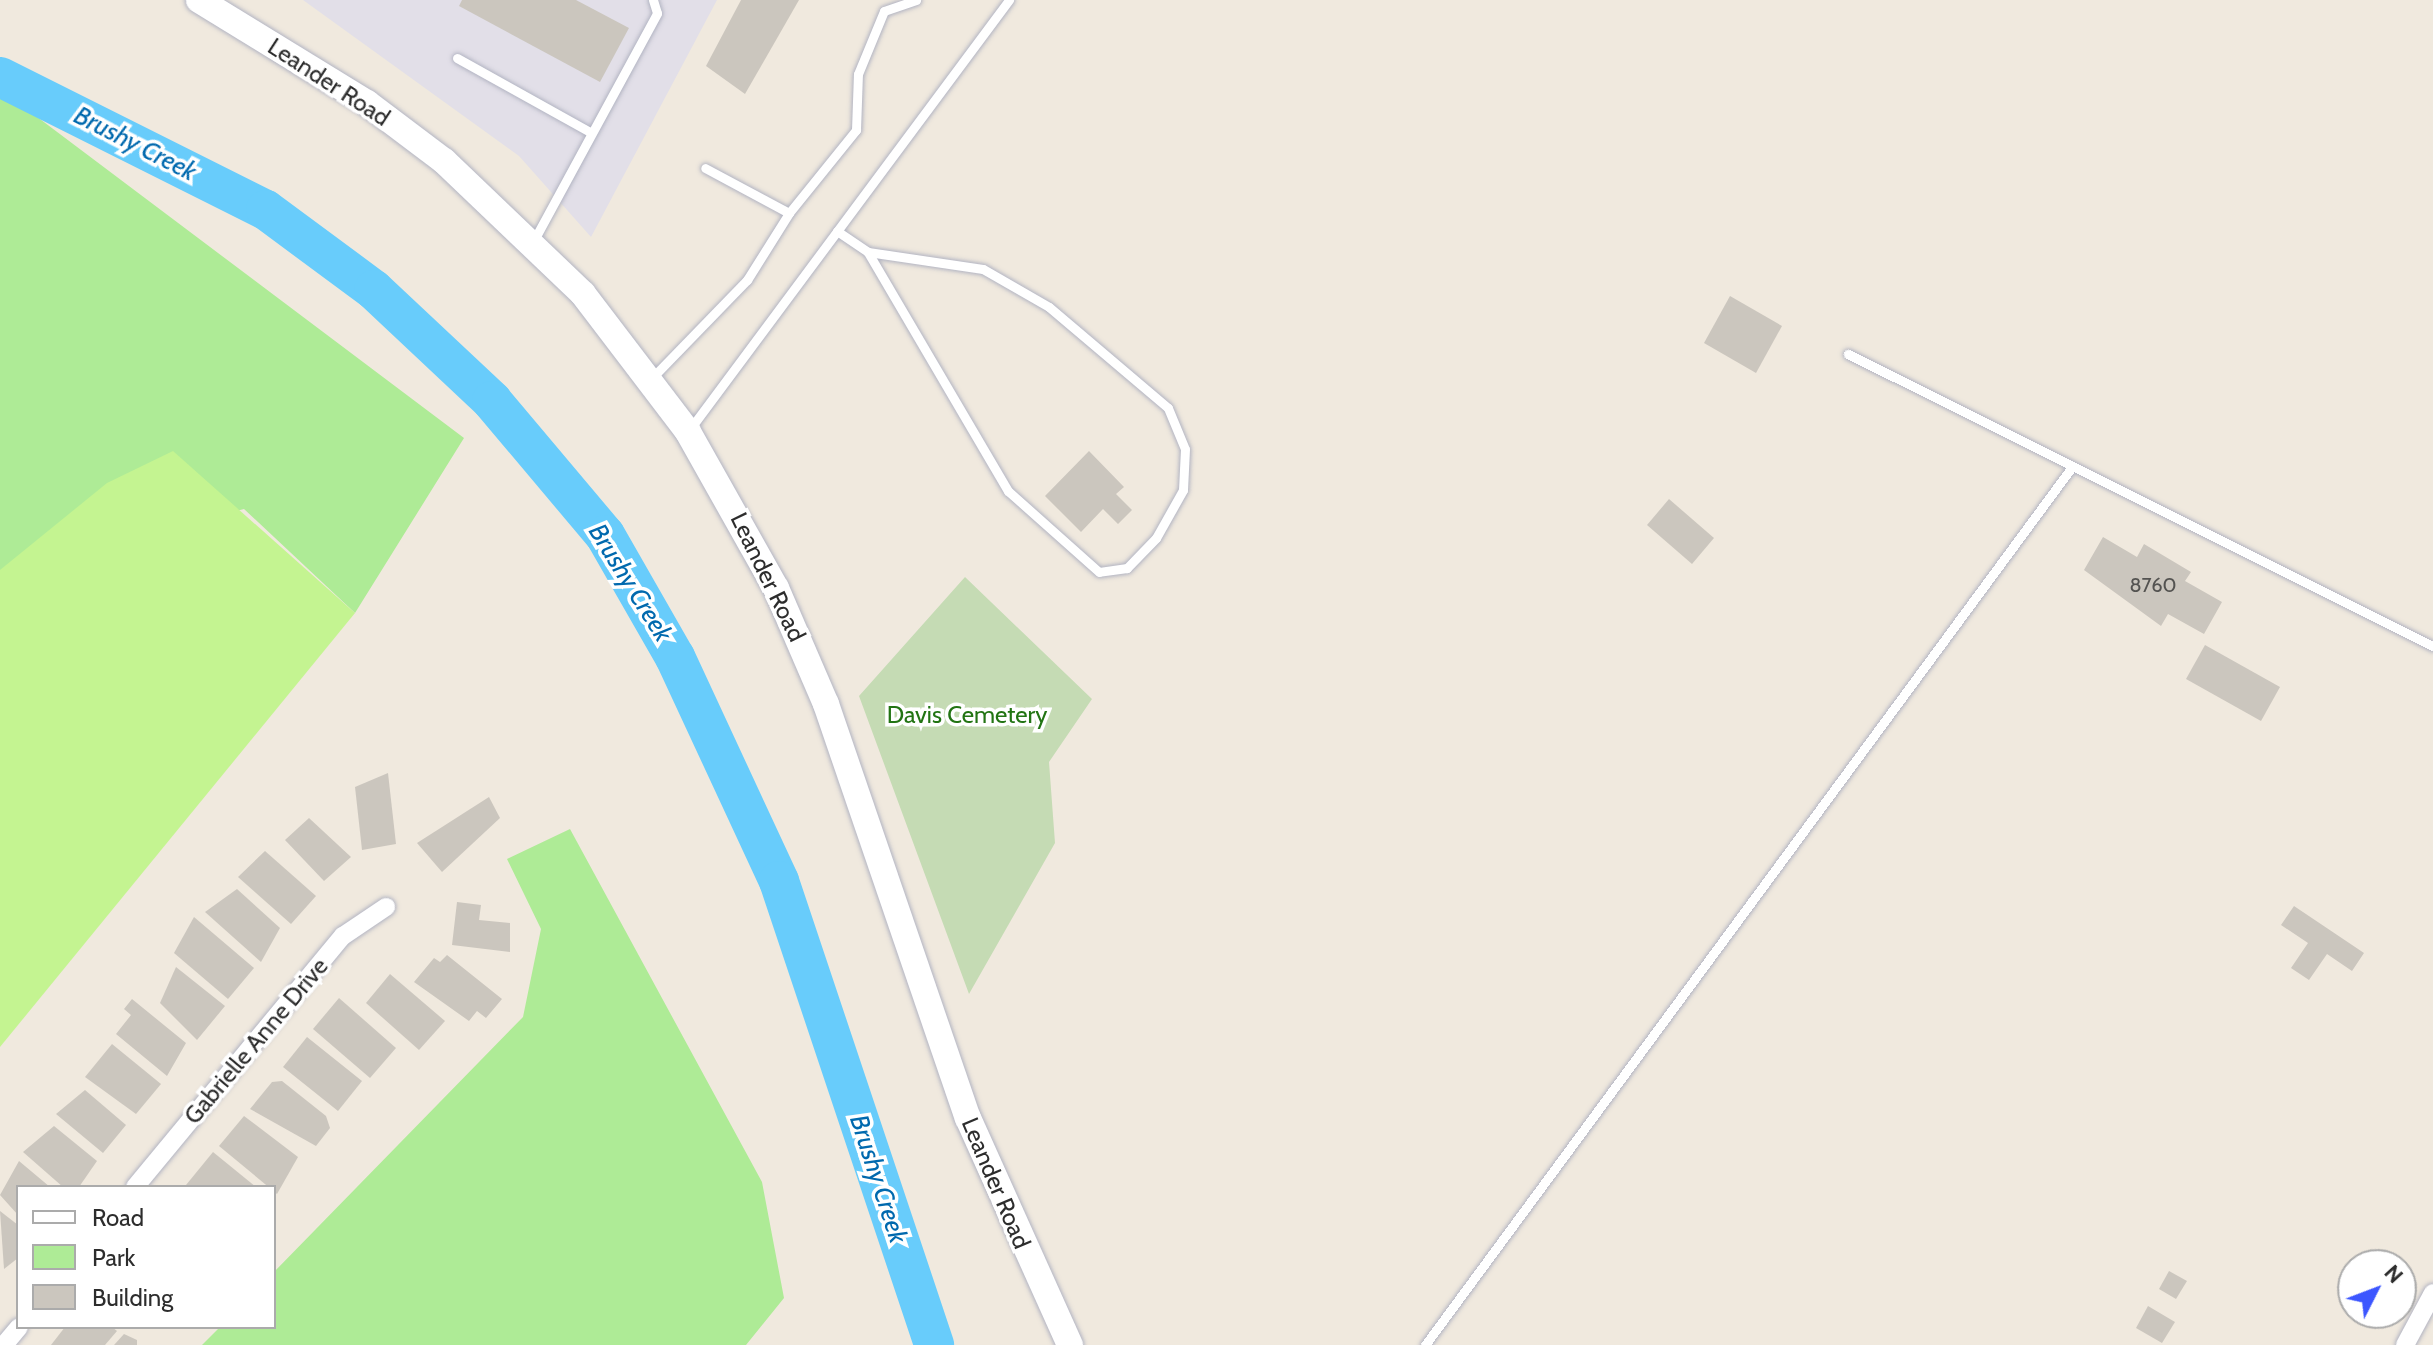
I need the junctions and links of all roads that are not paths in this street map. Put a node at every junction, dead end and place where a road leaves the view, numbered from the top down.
1 (199, 0) edge
2 (653, 0) edge
3 (916, 0) edge
4 (1009, 0) edge
5 (457, 58) dead end
6 (592, 133) junction
7 (705, 168) dead end
8 (789, 213) junction
9 (837, 231) junction
10 (533, 242) junction
11 (868, 252) junction
12 (1848, 354) dead end
13 (651, 379) junction
14 (688, 432) junction
15 (2071, 468) junction
16 (2433, 646) edge
17 (386, 907) dead end
18 (137, 1185) edge
19 (2433, 1293) edge
20 (17, 1329) edge
21 (4, 1345) edge
22 (1070, 1345) edge
23 (1425, 1345) edge
24 (2405, 1345) edge

1 - 10 main road, Leander Road
2 - 6 lane
3 - 8 lane
4 - 9 lane
5 - 6 lane
6 - 10 lane
7 - 8 lane
8 - 13 lane
9 - 11 lane
9 - 14 lane
10 - 13 main road, Leander Road
11 - 11 lane
12 - 15 lane
13 - 14 main road, Leander Road
14 - 22 main road, Leander Road
15 - 16 lane
15 - 23 lane
17 - 18 street, Gabrielle Anne Drive
19 - 24 street
20 - 21 street

